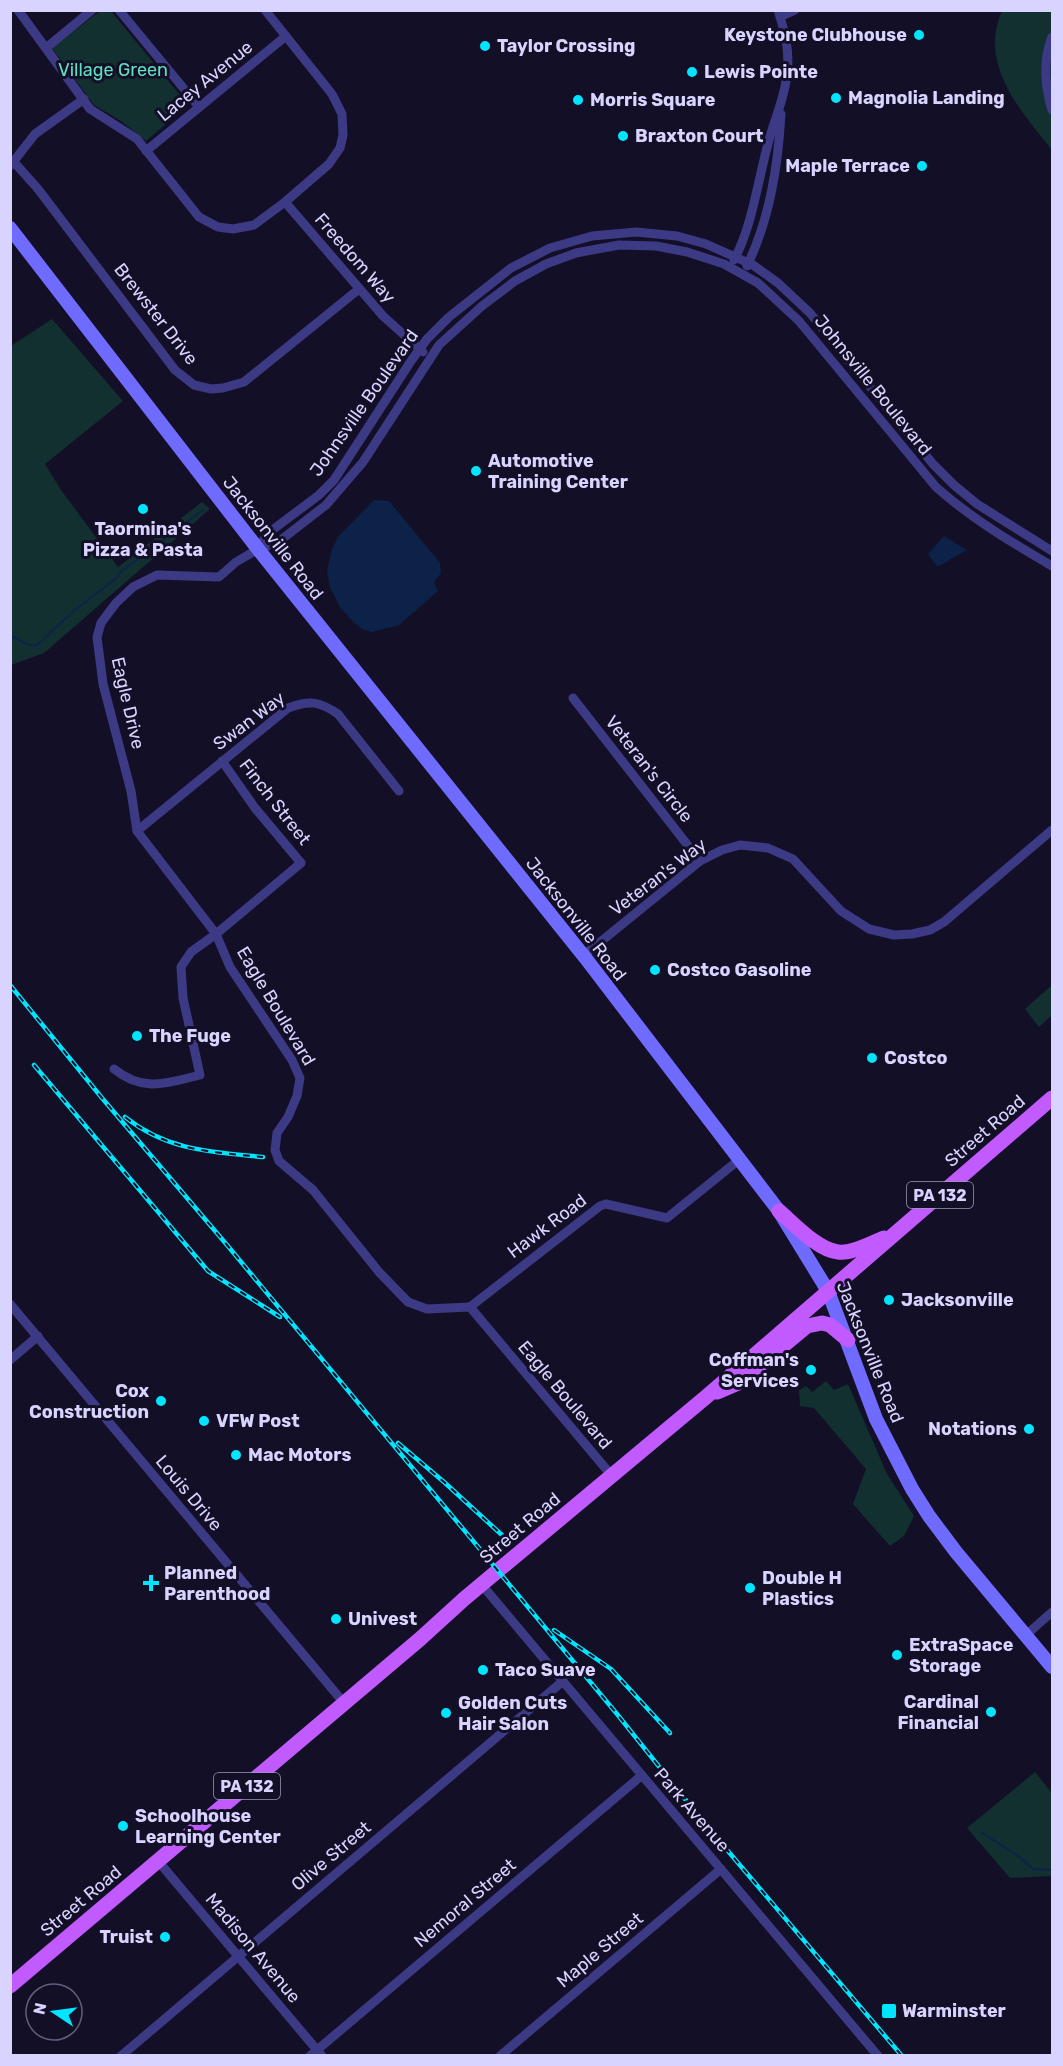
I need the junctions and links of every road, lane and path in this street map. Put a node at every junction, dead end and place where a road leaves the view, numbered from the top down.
1 (18, 10) edge
2 (92, 10) edge
3 (119, 10) edge
4 (265, 10) edge
5 (795, 10) edge
6 (779, 14) edge
7 (285, 36) junction
8 (1053, 37) edge
9 (46, 48) junction
10 (84, 99) junction
11 (782, 99) junction
12 (199, 107) junction
13 (1053, 110) edge
14 (146, 151) junction
15 (12, 164) edge
16 (285, 202) junction
17 (11, 230) edge
18 (736, 256) junction
19 (748, 263) junction
20 (730, 267) junction
21 (742, 274) junction
22 (359, 289) junction
23 (419, 349) junction
24 (429, 358) junction
25 (258, 549) junction
26 (1053, 551) edge
27 (1053, 566) edge
28 (573, 698) dead end
29 (222, 761) junction
30 (399, 791) dead end
31 (1053, 830) edge
32 (137, 831) junction
33 (700, 861) junction
34 (216, 934) junction
35 (583, 956) junction
36 (114, 1069) dead end
37 (1053, 1098) edge
38 (740, 1159) junction
39 (779, 1211) junction
40 (895, 1234) junction
41 (828, 1291) junction
42 (10, 1304) edge
43 (470, 1307) junction
44 (38, 1336) junction
45 (848, 1340) junction
46 (10, 1360) edge
47 (706, 1397) junction
48 (612, 1476) junction
49 (482, 1585) junction
50 (1053, 1612) edge
51 (1026, 1635) junction
52 (1053, 1667) edge
53 (563, 1681) junction
54 (344, 1703) junction
55 (641, 1776) junction
56 (158, 1861) junction
57 (721, 1869) junction
58 (238, 1956) junction
59 (10, 1986) edge
60 (317, 2054) edge
61 (121, 2055) edge
62 (500, 2055) edge
63 (878, 2055) edge

1 - 9 street
2 - 9 street
3 - 12 street
4 - 7 street
5 - 6 street
6 - 11 street
7 - 12 street, Lacey Avenue
7 - 16 street
8 - 13 street
9 - 10 street
10 - 14 street
10 - 15 street
11 - 18 street
11 - 19 street
12 - 14 street, Lacey Avenue
14 - 16 street
15 - 22 street, Brewster Drive
16 - 22 street, Freedom Way
17 - 25 main road, Jacksonville Road
18 - 19 street, Johnsville Boulevard
18 - 20 street
18 - 23 street, Johnsville Boulevard
19 - 21 street
19 - 26 street, Johnsville Boulevard
20 - 21 street, Johnsville Boulevard
20 - 24 street, Johnsville Boulevard
21 - 27 street, Johnsville Boulevard
22 - 23 street, Freedom Way
23 - 24 street, Freedom Way
23 - 25 street, Johnsville Boulevard
24 - 25 street, Johnsville Boulevard
25 - 32 street, Eagle Drive
25 - 35 main road, Jacksonville Road
28 - 33 street, Veteran's Circle
29 - 30 street, Swan Way
29 - 32 street, Swan Way
29 - 34 street, Finch Street
31 - 33 street, Veteran's Way
32 - 34 street, Eagle Boulevard
33 - 35 street, Veteran's Way
34 - 36 street
34 - 43 street, Eagle Boulevard
35 - 38 main road, Jacksonville Road
37 - 40 main road, Street Road / PA 132
38 - 39 main road, Jacksonville Road
38 - 43 street, Hawk Road
39 - 40 main road
39 - 41 main road, Jacksonville Road
40 - 41 main road, Street Road / PA 132
41 - 45 main road, Jacksonville Road
41 - 47 main road, Street Road / PA 132
42 - 44 street, Louis Drive
43 - 48 street, Eagle Boulevard
44 - 46 street
44 - 54 street, Louis Drive
45 - 47 main road
45 - 51 main road, Jacksonville Road
47 - 48 main road, Street Road / PA 132
48 - 49 main road, Street Road / PA 132
49 - 53 street, Park Avenue
49 - 54 main road, Street Road / PA 132
50 - 51 street
51 - 52 main road, Jacksonville Road
53 - 55 street, Park Avenue
53 - 58 street, Olive Street
54 - 56 main road, Street Road / PA 132
55 - 57 street, Park Avenue
55 - 60 street, Nemoral Street
56 - 58 street, Madison Avenue
56 - 59 main road, Street Road / PA 132
57 - 62 street, Maple Street
57 - 63 street, Park Avenue
58 - 60 street, Madison Avenue
58 - 61 street, Olive Street

